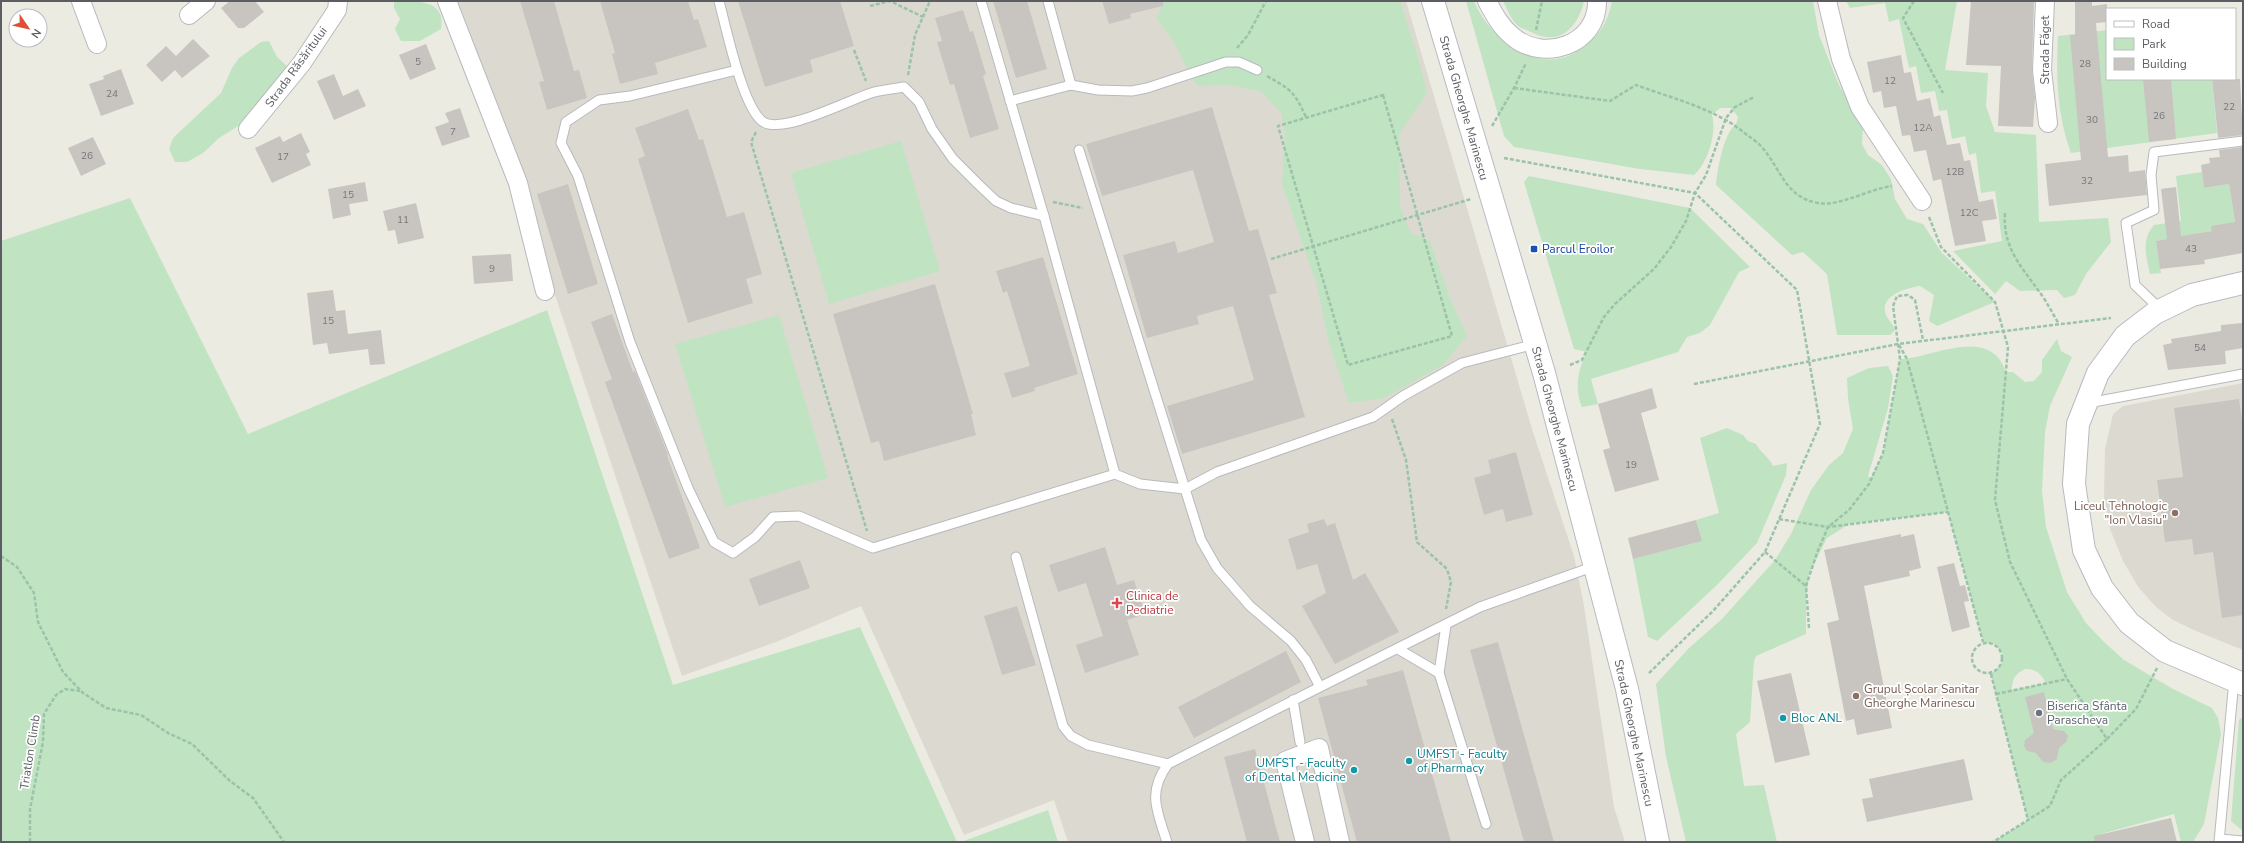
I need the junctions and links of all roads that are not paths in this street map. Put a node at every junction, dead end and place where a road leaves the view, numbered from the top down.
1 (81, 1) edge
2 (206, 1) edge
3 (338, 1) edge
4 (447, 1) edge
5 (719, 1) edge
6 (980, 1) edge
7 (1048, 1) edge
8 (1433, 1) edge
9 (1487, 1) edge
10 (1597, 1) edge
11 (1827, 1) edge
12 (2045, 1) edge
13 (189, 15) dead end
14 (97, 44) dead end
15 (737, 70) junction
16 (1257, 70) road end
17 (1071, 84) junction
18 (1010, 101) junction
19 (2048, 123) dead end
20 (248, 130) dead end
21 (2243, 141) edge
22 (1079, 150) dead end
23 (1922, 201) road end
24 (1044, 216) junction
25 (2243, 283) edge
26 (545, 292) dead end
27 (2161, 310) junction
28 (1535, 344) junction
29 (2243, 374) edge
30 (2087, 403) junction
31 (1116, 474) junction
32 (1185, 489) junction
33 (1016, 557) dead end
34 (1595, 566) junction
35 (1445, 626) junction
36 (1398, 649) junction
37 (1439, 673) junction
38 (2238, 682) edge
39 (1320, 687) junction
40 (1293, 700) junction
41 (1301, 748) junction
42 (1168, 764) junction
43 (1486, 824) dead end
44 (2219, 840) edge
45 (2243, 841) edge
46 (1167, 842) edge
47 (1305, 842) edge
48 (1340, 842) edge
49 (1658, 842) edge

1 - 14 street
2 - 13 street
3 - 20 street, Strada Răsăritului
4 - 26 street
5 - 15 lane
6 - 18 lane
7 - 17 lane
8 - 28 main road, Strada Gheorghe Marinescu
9 - 10 street
11 - 23 street
12 - 19 street, Strada Făget
15 - 24 lane
15 - 31 lane
16 - 17 lane
17 - 18 lane
18 - 24 lane
21 - 27 lane
22 - 32 lane
24 - 31 lane
25 - 27 main road
27 - 30 main road
28 - 32 lane
28 - 34 main road, Strada Gheorghe Marinescu
29 - 30 lane
30 - 38 main road
31 - 32 lane
32 - 39 lane
33 - 42 lane
34 - 35 lane
34 - 49 main road, Strada Gheorghe Marinescu
35 - 36 lane
35 - 37 lane
36 - 37 lane
36 - 39 lane
37 - 43 lane
38 - 44 lane
39 - 40 lane
40 - 41 lane
40 - 42 lane
41 - 47 street
41 - 48 street
42 - 46 lane
44 - 45 lane

